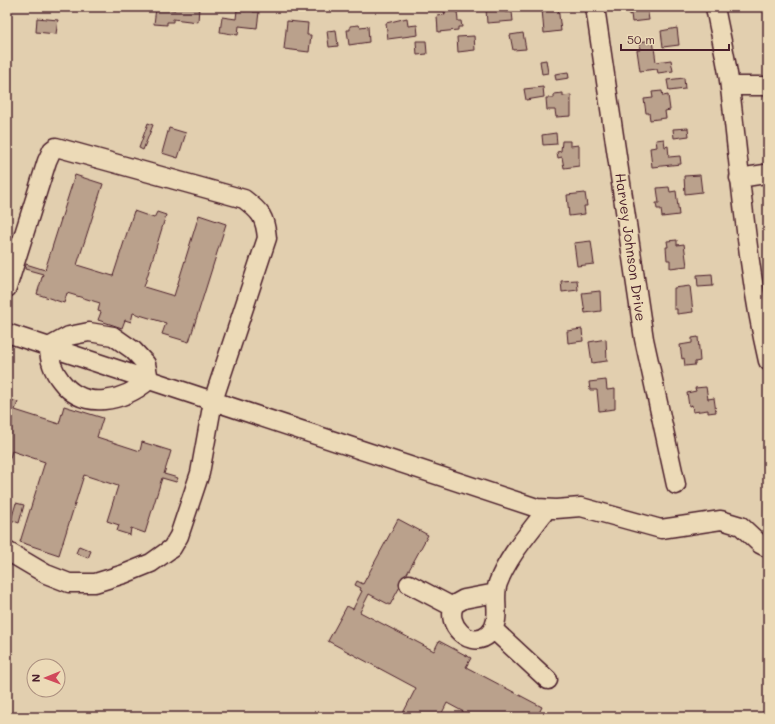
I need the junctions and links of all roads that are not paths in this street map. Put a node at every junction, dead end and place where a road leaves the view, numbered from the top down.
1 (595, 7) edge
2 (715, 7) edge
3 (730, 86) junction
4 (768, 86) edge
5 (768, 176) edge
6 (739, 178) junction
7 (7, 288) edge
8 (7, 333) edge
9 (50, 347) junction
10 (768, 361) edge
11 (149, 380) junction
12 (213, 401) junction
13 (676, 485) dead end
14 (547, 509) junction
15 (768, 548) edge
16 (7, 551) edge
17 (409, 584) dead end
18 (496, 593) junction
19 (453, 607) junction
20 (493, 628) junction
21 (548, 680) dead end

1 - 13 street, Harvey Johnson Drive
2 - 3 street
3 - 4 street
3 - 6 street
5 - 6 street
6 - 10 street
7 - 12 street
8 - 9 street
9 - 11 street
9 - 11 street
9 - 11 street
11 - 12 street
12 - 14 street
12 - 16 street
14 - 15 street
14 - 18 street
17 - 19 street
18 - 19 street
18 - 20 street
19 - 20 street
20 - 21 street

